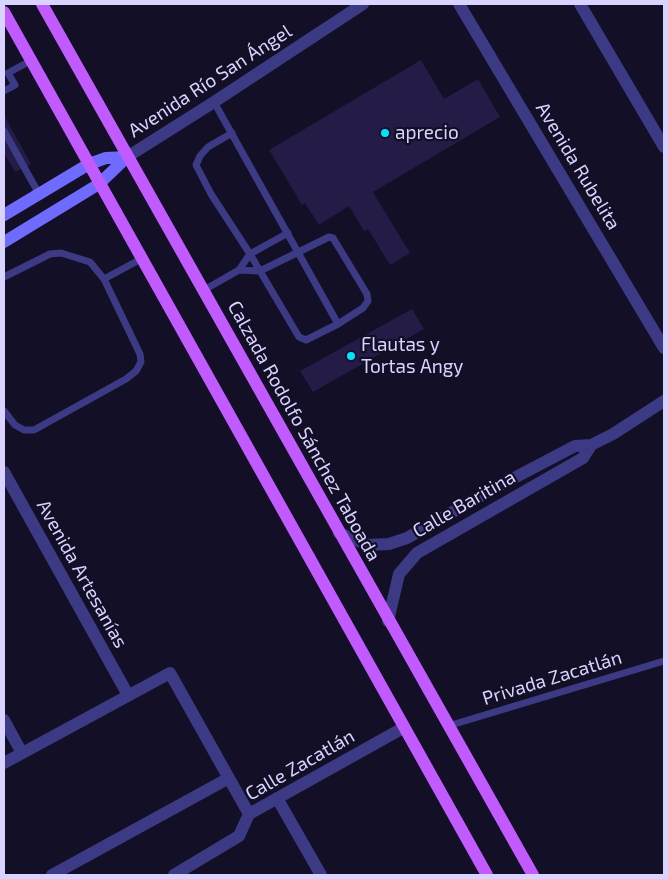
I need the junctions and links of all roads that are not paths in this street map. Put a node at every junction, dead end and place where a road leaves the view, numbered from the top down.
1 (42, 4) edge
2 (363, 4) edge
3 (459, 4) edge
4 (580, 4) edge
5 (4, 12) edge
6 (32, 60) junction
7 (4, 91) edge
8 (214, 102) junction
9 (4, 131) edge
10 (232, 133) junction
11 (664, 147) edge
12 (127, 156) junction
13 (89, 164) junction
14 (99, 184) junction
15 (39, 194) junction
16 (4, 215) edge
17 (288, 233) junction
18 (4, 242) edge
19 (298, 251) junction
20 (250, 254) junction
21 (141, 258) junction
22 (239, 270) junction
23 (260, 271) junction
24 (4, 277) edge
25 (104, 279) junction
26 (204, 290) junction
27 (338, 324) junction
28 (664, 348) edge
29 (664, 401) edge
30 (4, 411) edge
31 (591, 445) junction
32 (4, 472) edge
33 (493, 488) junction
34 (500, 504) junction
35 (339, 532) junction
36 (388, 620) junction
37 (664, 661) edge
38 (128, 695) junction
39 (4, 720) edge
40 (448, 726) junction
41 (403, 728) junction
42 (22, 753) junction
43 (4, 763) edge
44 (229, 778) junction
45 (277, 798) junction
46 (249, 814) junction
47 (52, 875) edge
48 (174, 875) edge
49 (322, 875) edge
50 (487, 875) edge
51 (534, 875) edge

1 - 12 main road, Calzada Rodolfo Sánchez Taboada
2 - 8 street, Avenida Río San Ángel
3 - 28 street, Avenida Rubelita
4 - 11 street
5 - 6 main road
6 - 7 lane
6 - 13 main road
8 - 10 lane
8 - 12 street, Avenida Río San Ángel
9 - 15 lane
10 - 17 lane
10 - 20 lane
12 - 13 street, Avenida Río San Ángel
12 - 14 street, Avenida Río San Ángel
12 - 26 main road, Calzada Rodolfo Sánchez Taboada
13 - 14 main road
13 - 15 street, Avenida Río San Ángel
14 - 18 street, Avenida Río San Ángel
14 - 21 main road
15 - 16 street, Avenida Río San Ángel
17 - 19 lane
17 - 20 lane
19 - 23 lane
19 - 27 lane
19 - 27 lane
20 - 22 lane
20 - 23 lane
21 - 25 lane
21 - 41 main road
22 - 23 lane
22 - 26 lane
23 - 27 lane
24 - 25 lane
25 - 30 lane
26 - 35 main road, Calzada Rodolfo Sánchez Taboada
29 - 31 street, Calle Baritina
31 - 33 street, Calle Baritina
31 - 34 street, Calle Baritina
32 - 38 street, Avenida Artesanías
33 - 34 lane
33 - 35 street, Calle Baritina
34 - 36 street, Calle Baritina
35 - 36 main road, Calzada Rodolfo Sánchez Taboada
36 - 40 main road, Calzada Rodolfo Sánchez Taboada
37 - 40 lane, Privada Zacatlán
38 - 42 street
38 - 44 street
39 - 42 street
40 - 51 main road, Calzada Rodolfo Sánchez Taboada
41 - 45 street, Calle Zacatlán
41 - 50 main road
42 - 43 street
44 - 46 street
44 - 47 street, Calle Zacatlán
45 - 46 street, Calle Zacatlán
45 - 49 street
46 - 48 street, Calle Zacatlán

